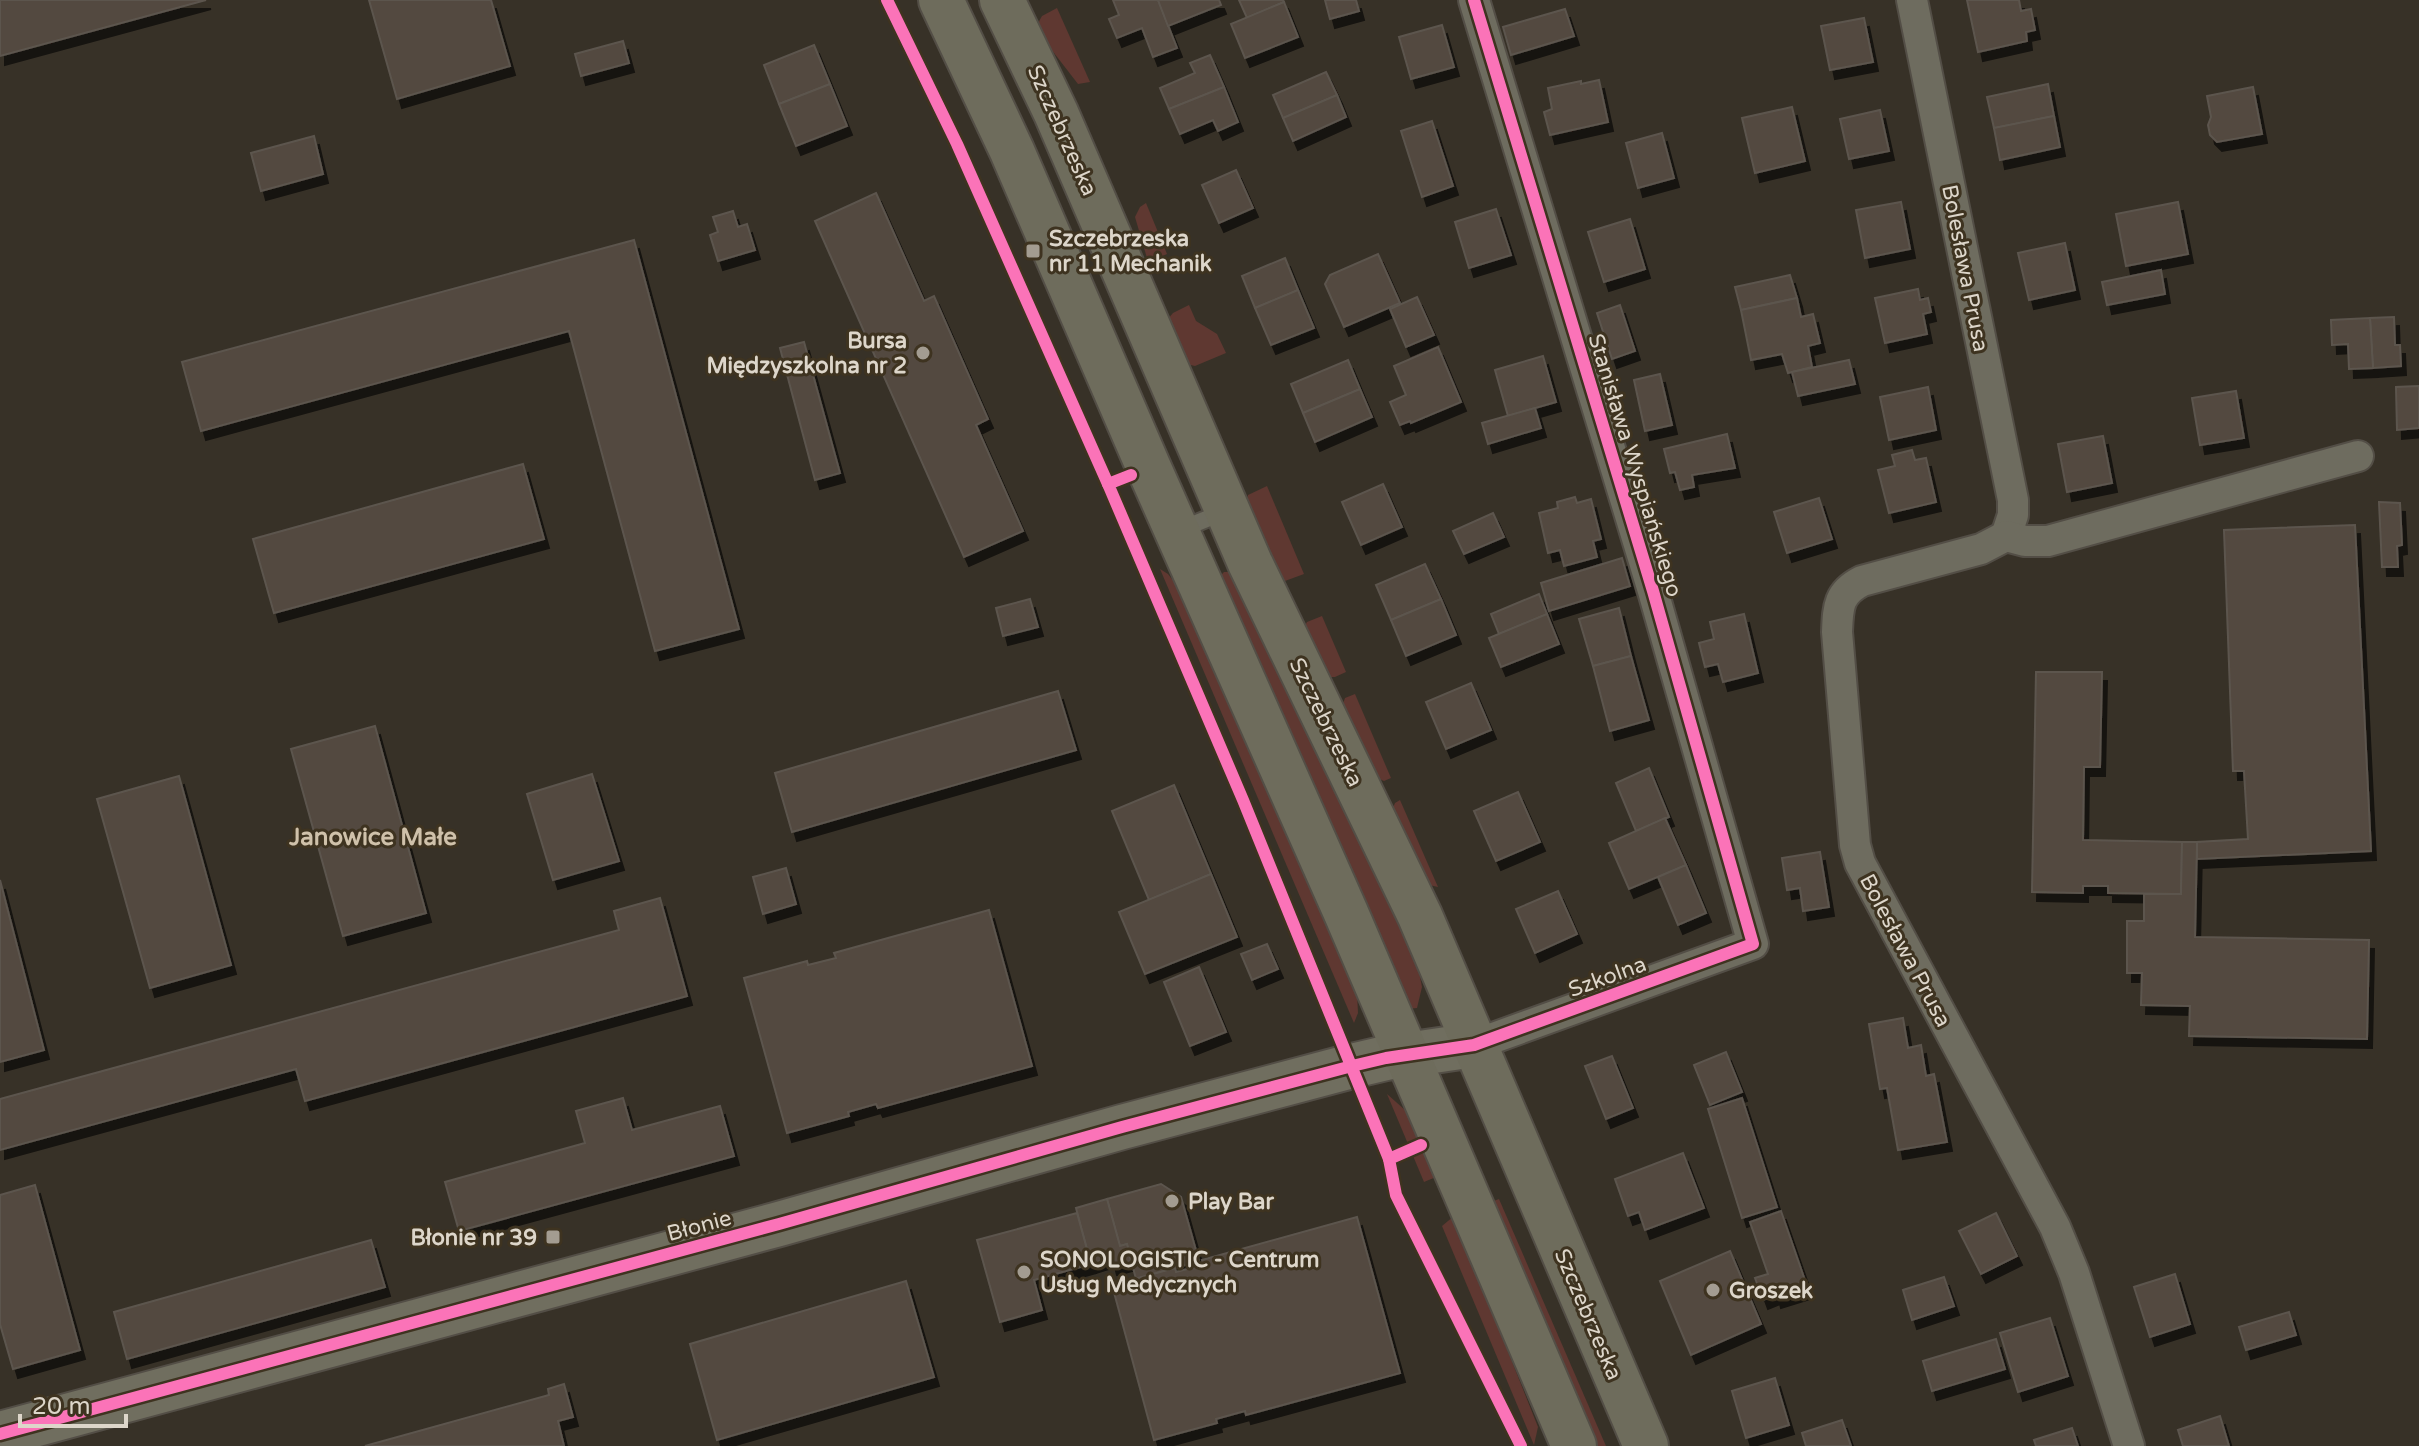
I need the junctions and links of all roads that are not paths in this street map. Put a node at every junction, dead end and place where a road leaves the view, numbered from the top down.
1 (941, 0) edge
2 (1002, 0) edge
3 (1474, 0) edge
4 (1912, 0) edge
5 (2358, 456) dead end
6 (1227, 511) junction
7 (1177, 531) junction
8 (2006, 536) junction
9 (1753, 944) joint
10 (1474, 1045) junction
11 (1408, 1054) junction
12 (0, 1434) edge
13 (1574, 1446) edge
14 (1646, 1446) edge
15 (2129, 1446) edge

1 - 7 main road
2 - 6 main road, Szczebrzeska
3 - 9 street, Stanisława Wyspiańskiego
4 - 8 street, Bolesława Prusa
5 - 8 street
6 - 7 lane
6 - 10 main road, Szczebrzeska
7 - 11 main road
8 - 15 street, Bolesława Prusa
9 - 10 street, Szkolna
10 - 11 street, Błonie
10 - 14 main road, Szczebrzeska
11 - 12 street, Błonie
11 - 13 main road

